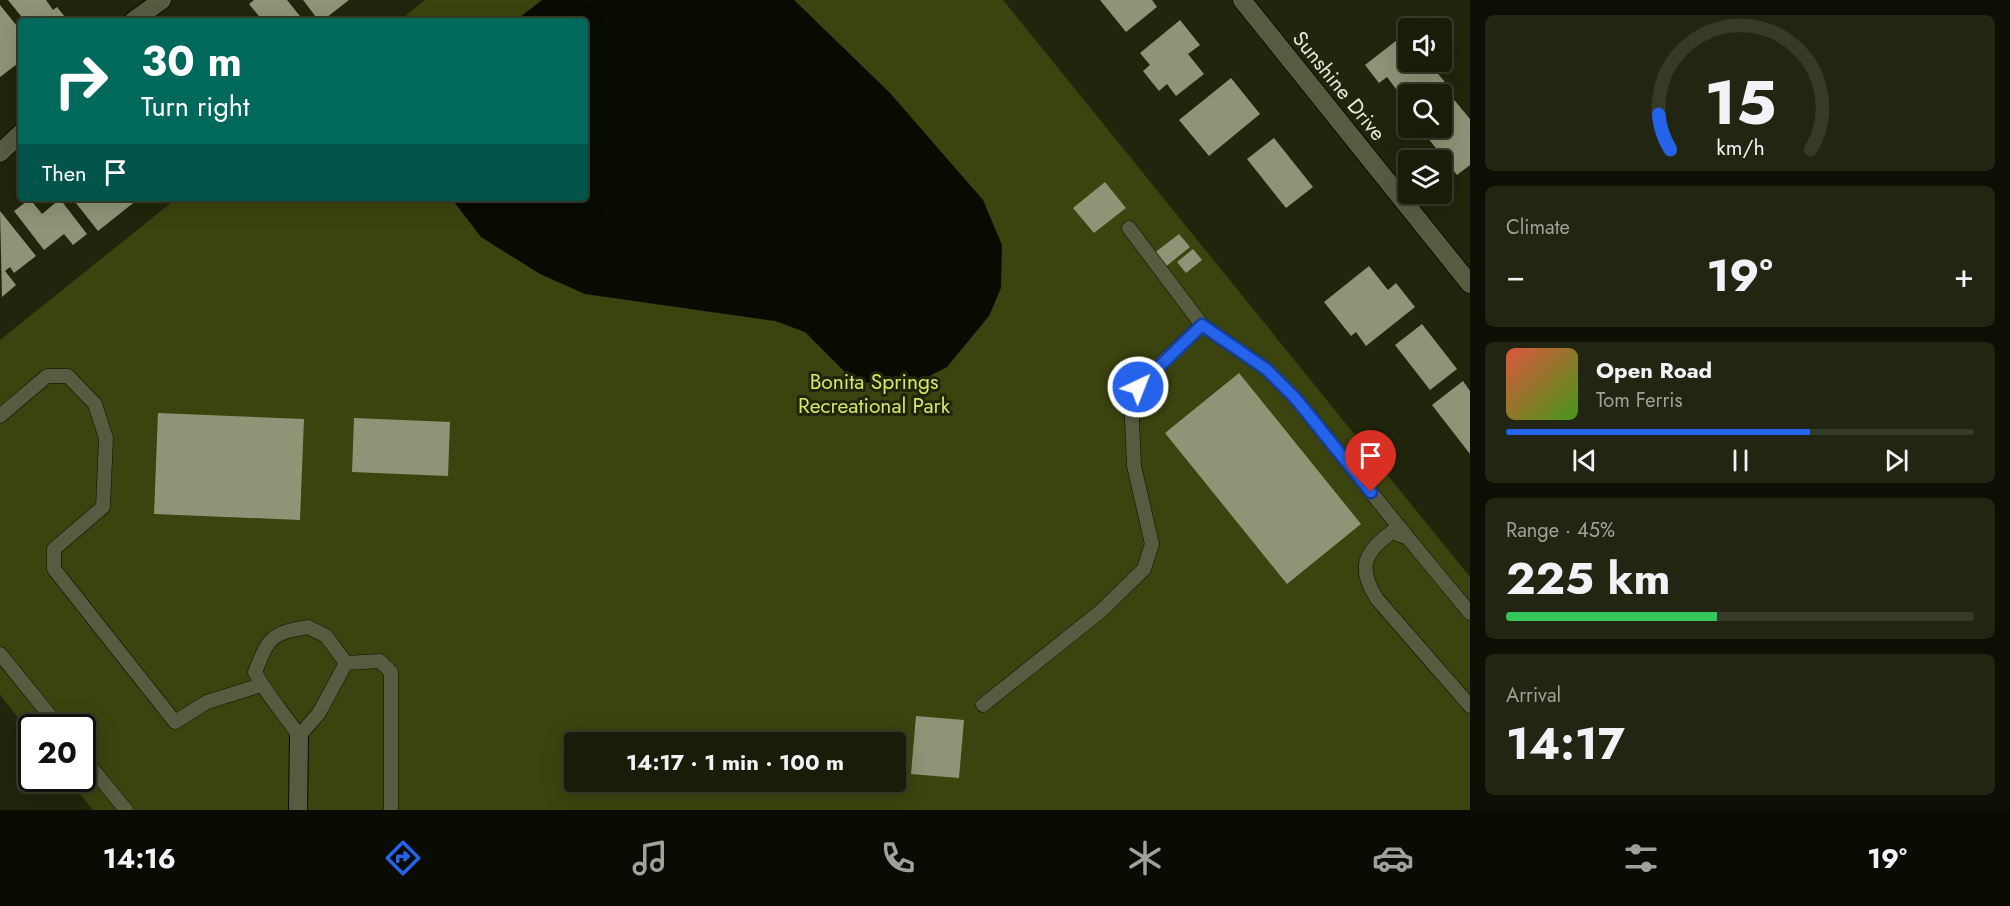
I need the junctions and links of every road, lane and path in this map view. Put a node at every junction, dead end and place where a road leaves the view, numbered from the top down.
1 (162, 0) edge
2 (1242, 0) edge
3 (137, 18) edge
4 (18, 136) edge
5 (0, 153) edge
6 (1129, 228) dead end
7 (1470, 284) edge
8 (1202, 325) junction
9 (0, 416) edge
10 (1408, 538) junction
11 (1470, 613) edge
12 (0, 654) edge
13 (346, 663) junction
14 (261, 685) junction
15 (984, 705) dead end
16 (1470, 706) edge
17 (49, 714) edge
18 (299, 736) junction
19 (96, 773) edge
20 (126, 810) edge
21 (298, 810) edge
22 (391, 810) edge

1 - 3 street
2 - 7 street, Sunshine Drive
4 - 5 street
6 - 8 lane
8 - 10 lane
8 - 15 lane
9 - 14 lane
10 - 11 lane
10 - 16 lane
12 - 17 lane
13 - 14 lane
13 - 18 lane
13 - 22 lane
14 - 18 lane
18 - 21 street
19 - 20 lane

